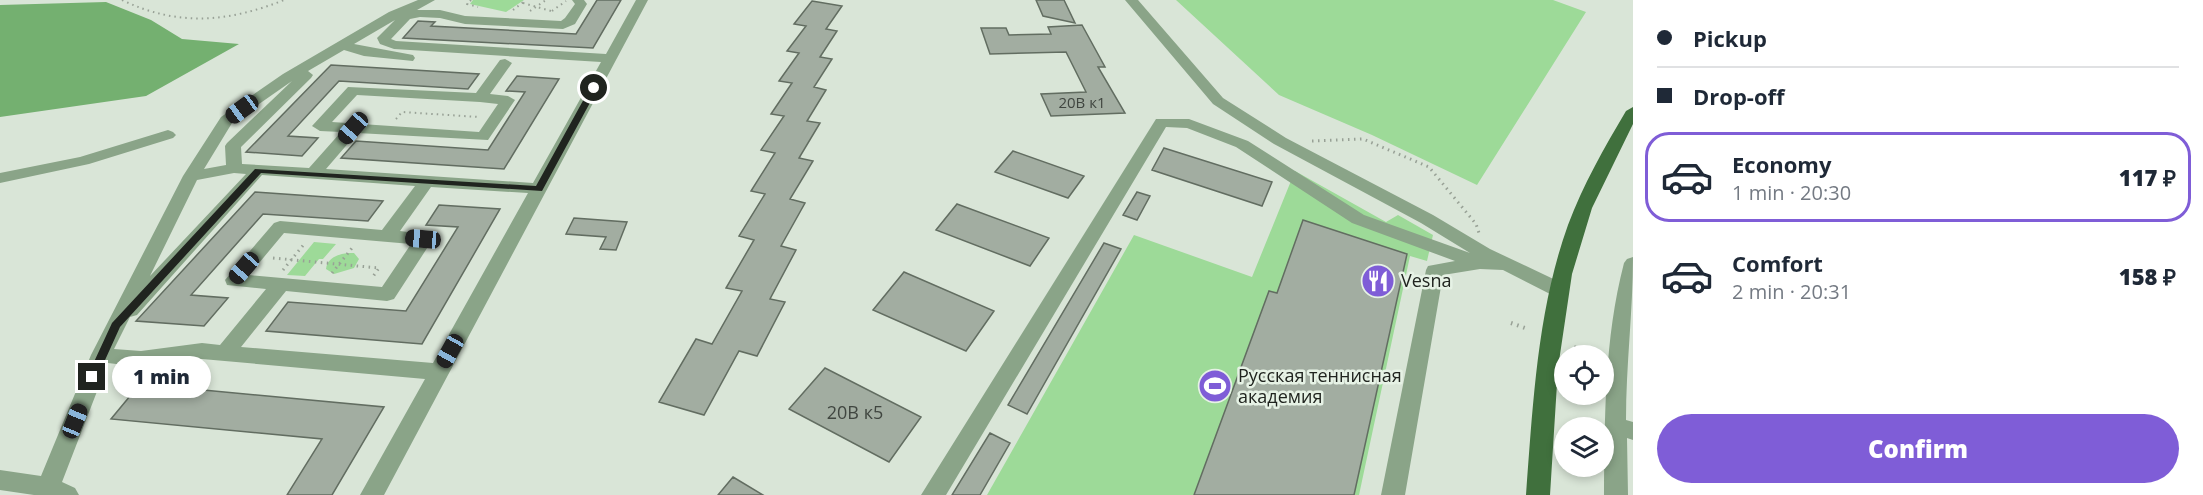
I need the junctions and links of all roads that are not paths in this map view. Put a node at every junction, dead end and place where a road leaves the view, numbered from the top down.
1 (429, 0) edge
2 (578, 0) edge
3 (642, 0) edge
4 (1131, 0) edge
5 (343, 45) junction
6 (326, 55) junction
7 (506, 63) junction
8 (608, 63) junction
9 (477, 98) junction
10 (1633, 111) edge
11 (353, 128) junction
12 (168, 135) dead end
13 (234, 168) junction
14 (258, 170) junction
15 (313, 174) junction
16 (191, 176) junction
17 (0, 178) edge
18 (427, 181) junction
19 (539, 189) junction
20 (387, 236) junction
21 (1482, 258) junction
22 (1633, 263) edge
23 (276, 284) junction
24 (1559, 290) junction
25 (116, 325) junction
26 (225, 353) junction
27 (101, 355) junction
28 (439, 372) junction
29 (1624, 428) edge
30 (0, 480) edge
31 (57, 491) edge
32 (372, 495) edge
33 (933, 495) edge
34 (1393, 495) edge
35 (1538, 495) edge
36 (1616, 495) edge

1 - 5 street
2 - 8 street
3 - 8 street
4 - 21 street
5 - 6 street
5 - 7 street
6 - 13 street
6 - 16 street
7 - 8 street
7 - 9 street
8 - 19 street
9 - 11 street
9 - 11 street
10 - 24 main road
11 - 15 street
12 - 17 street
13 - 14 street
13 - 16 street
14 - 15 street
14 - 25 street
15 - 18 street
16 - 25 street
18 - 19 street
18 - 20 street
19 - 28 street
20 - 23 street
20 - 23 street
21 - 24 street
21 - 33 street
21 - 34 street
22 - 29 street
23 - 26 street
24 - 35 main road
25 - 27 street
26 - 27 street
26 - 28 street
27 - 31 street
28 - 32 street
29 - 36 street
30 - 31 street

